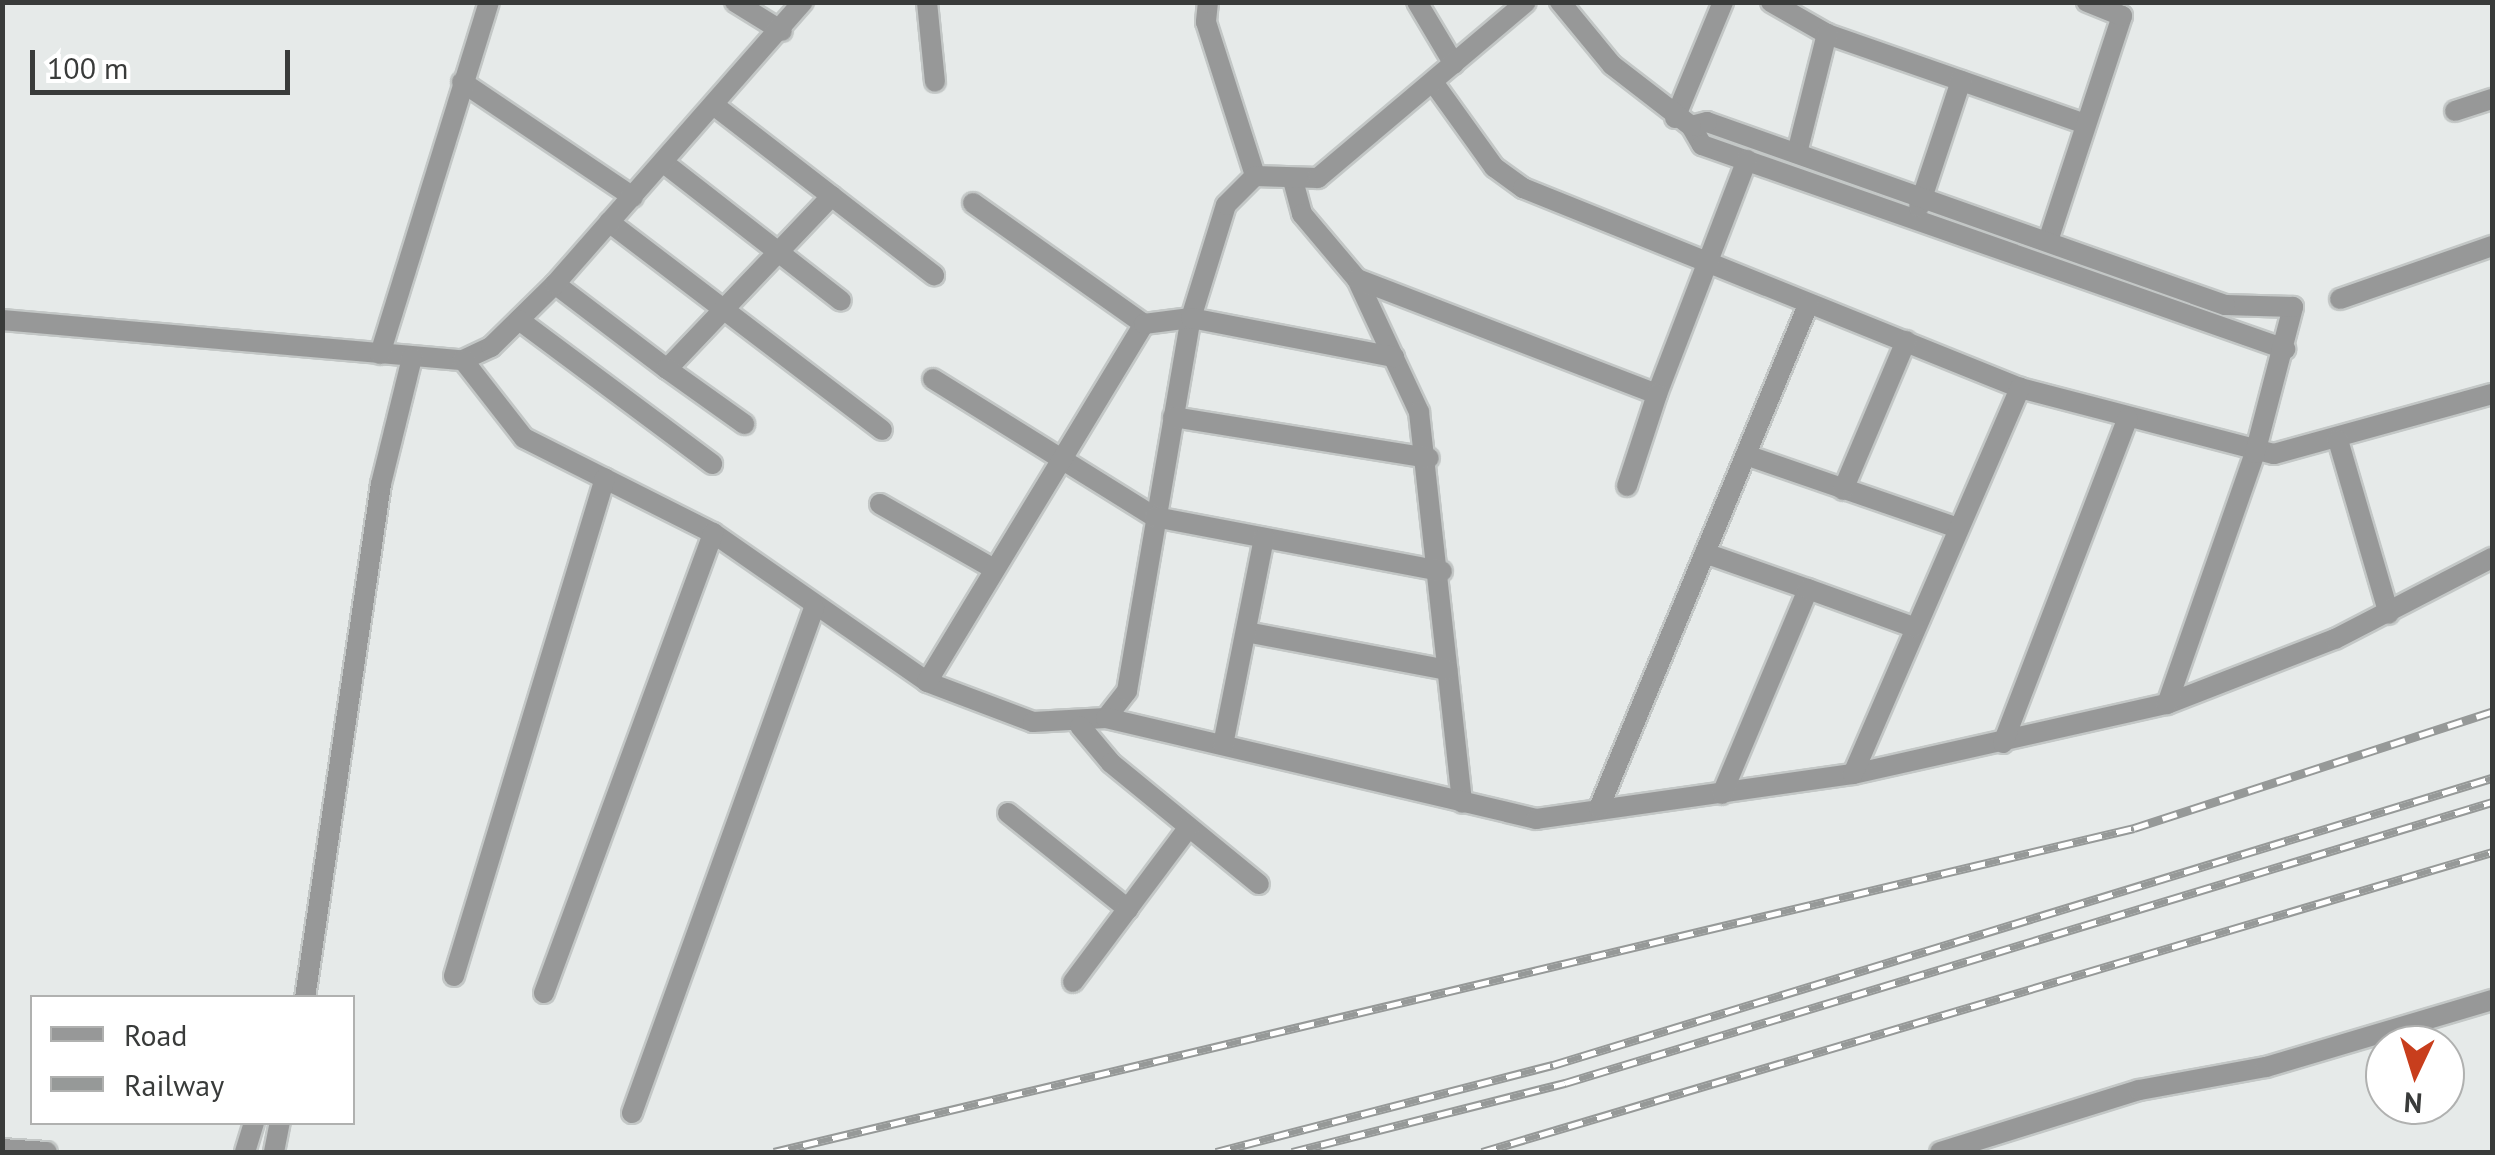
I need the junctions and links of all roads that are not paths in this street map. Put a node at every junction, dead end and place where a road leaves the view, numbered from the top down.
1 (489, 2) edge
2 (735, 2) edge
3 (803, 2) edge
4 (927, 2) edge
5 (1208, 2) edge
6 (1417, 2) edge
7 (1526, 2) edge
8 (1560, 2) edge
9 (1723, 2) edge
10 (1771, 2) edge
11 (2087, 2) edge
12 (2126, 9) edge
13 (782, 31) junction
14 (1827, 34) junction
15 (1454, 64) junction
16 (1961, 80) junction
17 (462, 82) junction
18 (935, 82) dead end
19 (1433, 82) junction
20 (2492, 99) edge
21 (715, 106) junction
22 (2455, 110) dead end
23 (1683, 122) junction
24 (2082, 123) junction
25 (1797, 153) junction
26 (1746, 160) junction
27 (664, 162) junction
28 (1255, 176) junction
29 (1294, 184) junction
30 (832, 196) junction
31 (1922, 196) junction
32 (633, 197) junction
33 (972, 204) dead end
34 (1914, 219) junction
35 (609, 222) junction
36 (2048, 241) junction
37 (2492, 246) edge
38 (779, 250) junction
39 (1705, 267) junction
40 (934, 275) dead end
41 (1357, 279) junction
42 (555, 284) junction
43 (2340, 299) dead end
44 (841, 301) dead end
45 (1808, 305) junction
46 (721, 312) junction
47 (1191, 318) junction
48 (2, 320) edge
49 (519, 320) junction
50 (1144, 324) junction
51 (1906, 342) junction
52 (2286, 349) junction
53 (380, 354) junction
54 (412, 358) junction
55 (1394, 358) junction
56 (463, 360) junction
57 (667, 369) junction
58 (933, 379) dead end
59 (2020, 388) junction
60 (1658, 394) junction
61 (2492, 394) edge
62 (1173, 416) junction
63 (2128, 418) junction
64 (744, 424) dead end
65 (882, 430) dead end
66 (2338, 440) junction
67 (2255, 453) junction
68 (1746, 454) junction
69 (1059, 457) junction
70 (1429, 458) junction
71 (712, 464) dead end
72 (605, 478) junction
73 (1627, 486) dead end
74 (1843, 490) junction
75 (880, 504) dead end
76 (1155, 517) junction
77 (1958, 528) junction
78 (712, 533) junction
79 (1264, 538) junction
80 (1705, 553) junction
81 (2492, 558) edge
82 (992, 568) junction
83 (1442, 572) junction
84 (1808, 589) junction
85 (814, 608) junction
86 (2389, 614) junction
87 (1913, 627) junction
88 (1246, 632) junction
89 (1447, 670) junction
90 (927, 682) junction
91 (2167, 704) junction
92 (1106, 718) junction
93 (1080, 726) junction
94 (2003, 743) junction
95 (1224, 744) junction
96 (1853, 774) junction
97 (1722, 794) junction
98 (1462, 803) junction
99 (1599, 808) junction
100 (1008, 813) dead end
101 (1188, 828) junction
102 (1258, 884) dead end
103 (1128, 908) junction
104 (454, 976) dead end
105 (1073, 982) dead end
106 (544, 992) dead end
107 (305, 995) edge
108 (2492, 1000) edge
109 (632, 1113) dead end
110 (253, 1125) edge
111 (279, 1125) edge
112 (2, 1149) edge
113 (47, 1152) edge
114 (246, 1152) edge
115 (274, 1152) edge
116 (1940, 1152) edge

1 - 17 street
2 - 13 street
3 - 13 street
4 - 18 street
5 - 28 street
6 - 15 street
7 - 15 street
8 - 23 street
9 - 23 street
10 - 14 street
11 - 12 street
12 - 24 street
13 - 21 street
14 - 16 street
14 - 25 street
15 - 19 street
16 - 24 street
16 - 31 street
17 - 32 street
17 - 53 street
19 - 29 street
19 - 39 street
20 - 22 street
21 - 27 street
21 - 30 street
23 - 25 street
23 - 26 street
24 - 36 street
25 - 31 street
26 - 34 street
26 - 39 street
27 - 32 street
27 - 38 street
28 - 29 street
28 - 47 street
29 - 41 street
30 - 38 street
30 - 40 street
31 - 34 street
31 - 36 street
32 - 35 street
33 - 50 street
34 - 52 street
35 - 42 street
35 - 46 street
36 - 52 street
37 - 43 street
38 - 44 street
38 - 46 street
39 - 45 street
39 - 60 street
41 - 55 street
41 - 60 street
42 - 49 street
42 - 57 street
45 - 51 street
45 - 68 street
46 - 57 street
46 - 65 street
47 - 50 street
47 - 55 street
47 - 62 street
48 - 53 street
49 - 56 street
49 - 71 street
50 - 69 street
51 - 59 street
51 - 74 street
52 - 67 street
53 - 54 street
54 - 56 street
54 - 107 street
55 - 70 street
56 - 72 street
57 - 64 street
58 - 69 street
59 - 63 street
59 - 77 street
60 - 73 street
61 - 66 street
62 - 70 street
62 - 76 street
63 - 67 street
63 - 94 street
66 - 67 street
66 - 86 street
67 - 91 street
68 - 74 street
68 - 80 street
69 - 76 street
69 - 82 street
70 - 83 street
72 - 78 street
72 - 104 street
74 - 77 street
75 - 82 street
76 - 79 street
76 - 92 street
77 - 87 street
78 - 85 street
78 - 106 street
79 - 83 street
79 - 88 street
80 - 84 street
80 - 99 street
81 - 86 street
82 - 90 street
83 - 89 street
84 - 87 street
84 - 97 street
85 - 90 street
85 - 109 street
86 - 91 street
87 - 96 street
88 - 89 street
88 - 95 street
89 - 98 street
90 - 93 street
91 - 94 street
92 - 93 street
92 - 95 street
93 - 101 street
94 - 96 street
95 - 98 street
96 - 97 street
97 - 99 street
98 - 99 street
100 - 103 street
101 - 102 street
101 - 103 street
103 - 105 street
108 - 116 street
110 - 114 street
111 - 115 street
112 - 113 street

